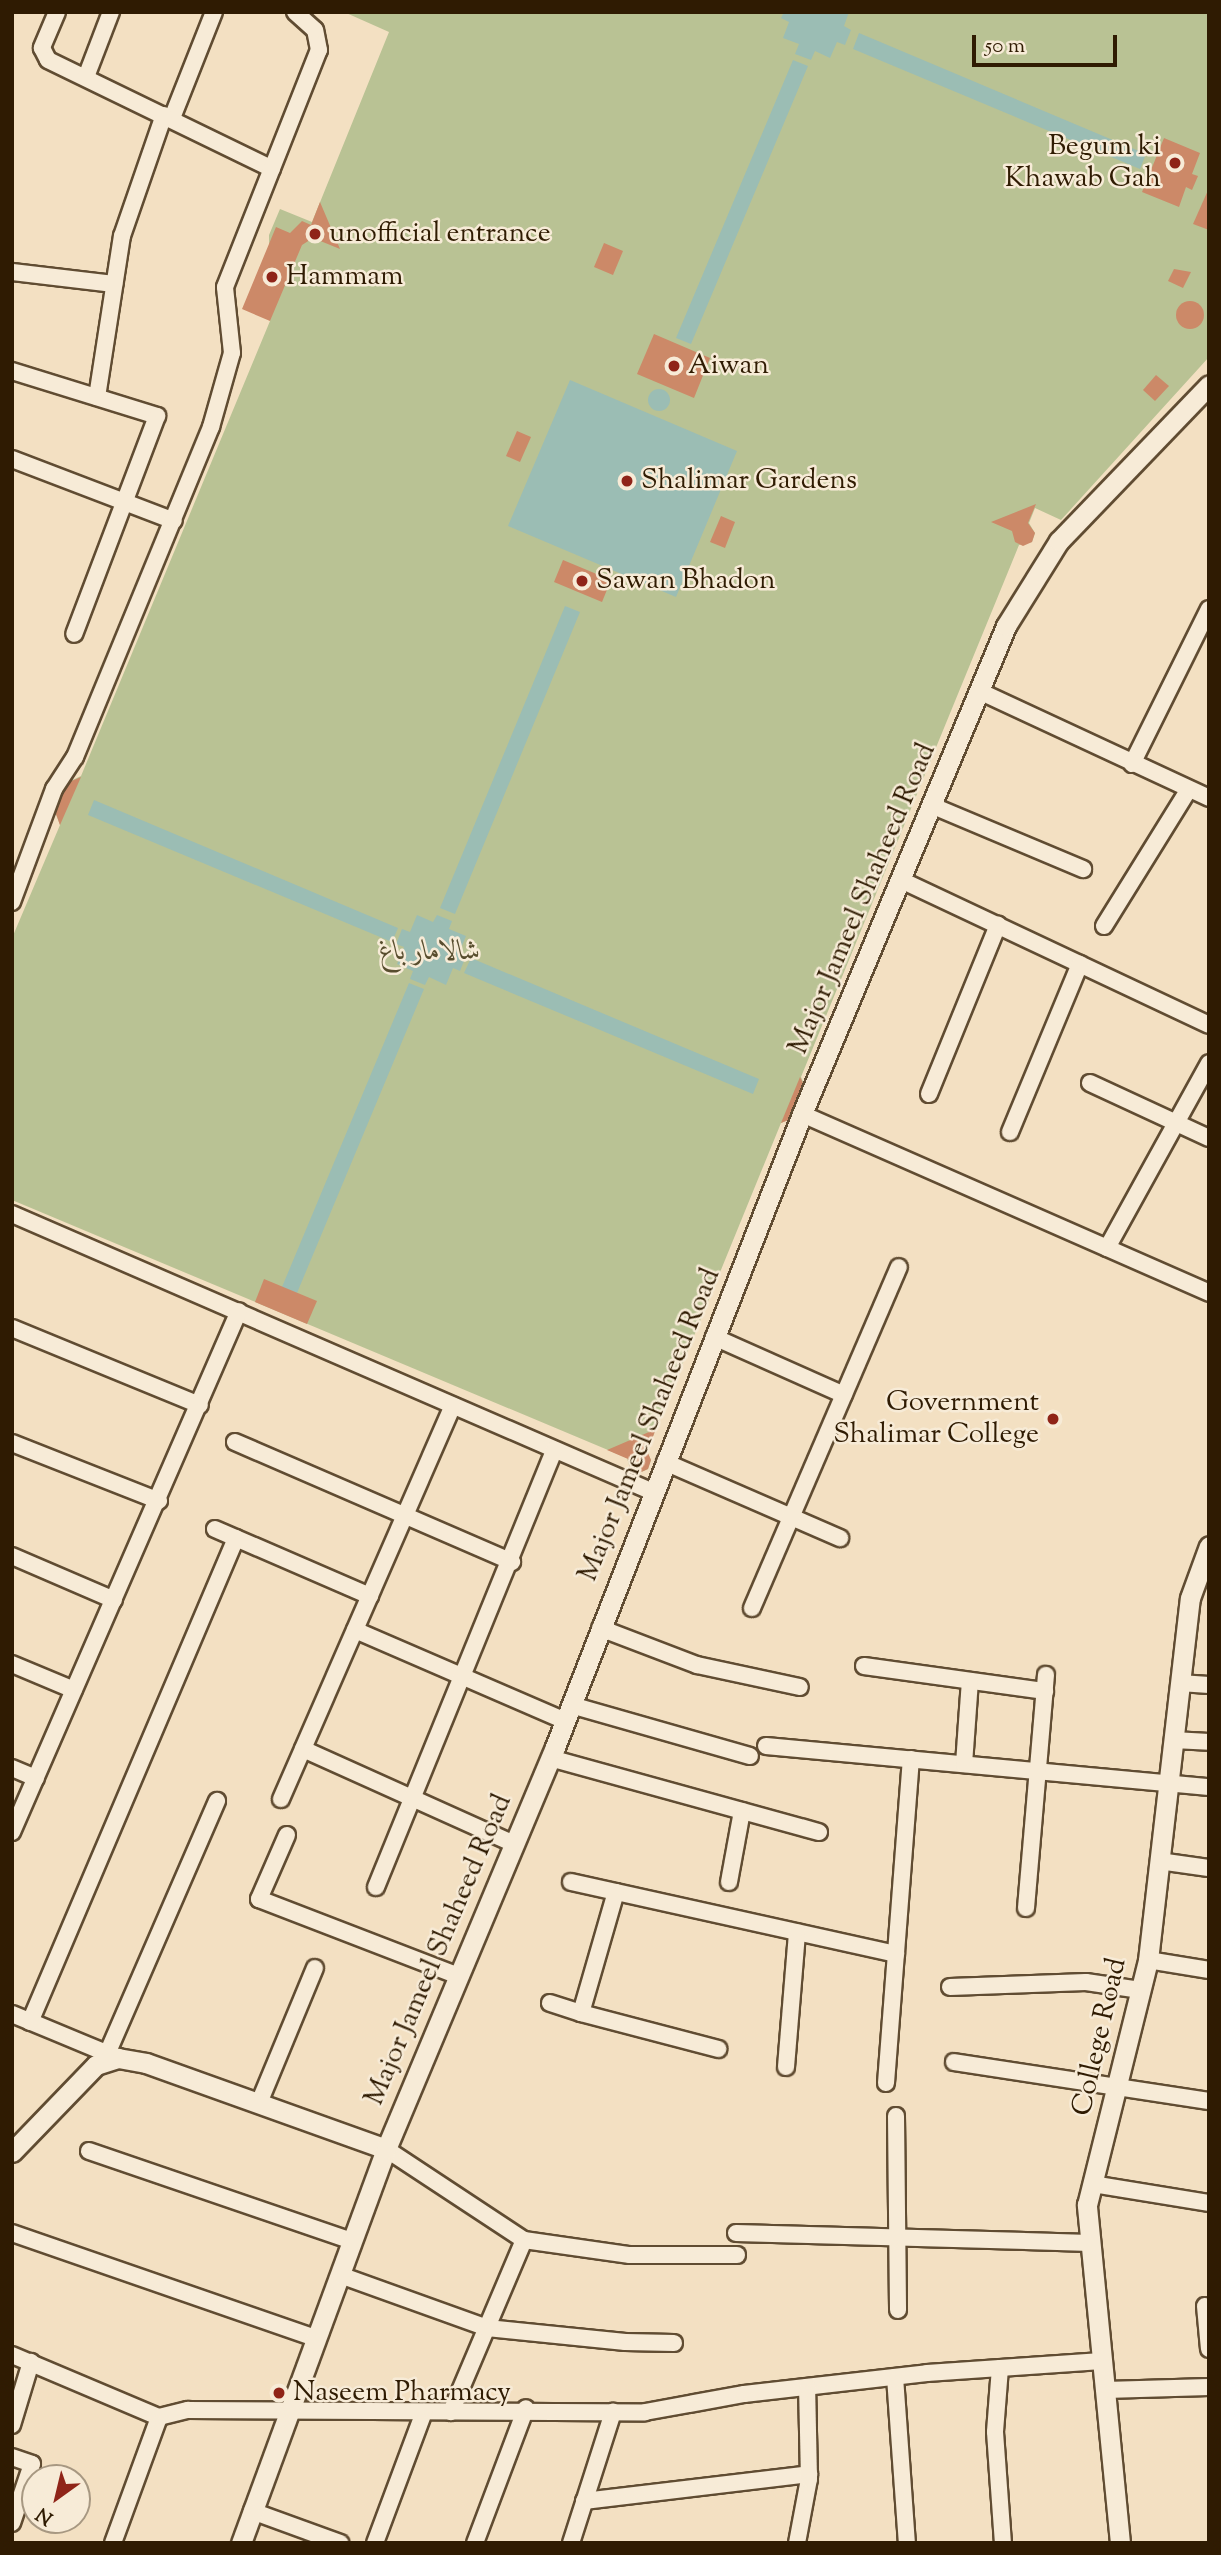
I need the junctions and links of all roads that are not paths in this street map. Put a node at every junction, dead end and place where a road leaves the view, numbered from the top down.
1 (57, 12) edge
2 (111, 12) edge
3 (214, 12) edge
4 (295, 12) edge
5 (86, 77) junction
6 (168, 116) junction
7 (272, 169) junction
8 (12, 272) edge
9 (114, 284) junction
10 (12, 371) edge
11 (1208, 388) edge
12 (97, 397) junction
13 (12, 460) edge
14 (125, 499) junction
15 (174, 521) junction
16 (1209, 609) edge
17 (74, 634) dead end
18 (979, 691) junction
19 (1132, 764) junction
20 (1189, 789) junction
21 (1209, 797) edge
22 (933, 806) junction
23 (1083, 869) dead end
24 (901, 880) junction
25 (14, 893) edge
26 (998, 925) junction
27 (1104, 926) dead end
28 (1080, 964) junction
29 (1209, 1025) edge
30 (1209, 1063) edge
31 (1090, 1083) dead end
32 (929, 1094) dead end
33 (802, 1114) junction
34 (1176, 1123) junction
35 (1010, 1132) dead end
36 (1209, 1138) edge
37 (12, 1214) edge
38 (1107, 1248) junction
39 (899, 1267) dead end
40 (1207, 1288) edge
41 (239, 1311) junction
42 (12, 1328) edge
43 (714, 1337) junction
44 (844, 1395) junction
45 (200, 1405) junction
46 (453, 1406) junction
47 (235, 1442) dead end
48 (12, 1443) edge
49 (554, 1450) junction
50 (665, 1462) junction
51 (653, 1492) junction
52 (159, 1501) junction
53 (405, 1516) junction
54 (792, 1517) junction
55 (215, 1529) dead end
56 (236, 1538) junction
57 (840, 1538) dead end
58 (1209, 1546) edge
59 (12, 1556) edge
60 (512, 1562) junction
61 (370, 1596) junction
62 (114, 1600) junction
63 (752, 1608) dead end
64 (600, 1629) junction
65 (355, 1630) junction
66 (12, 1664) edge
67 (864, 1666) dead end
68 (464, 1677) junction
69 (970, 1681) junction
70 (1180, 1683) junction
71 (1209, 1685) edge
72 (800, 1687) dead end
73 (74, 1690) junction
74 (568, 1713) junction
75 (1173, 1740) junction
76 (1209, 1742) edge
77 (766, 1746) dead end
78 (303, 1749) junction
79 (750, 1756) dead end
80 (550, 1758) junction
81 (911, 1759) junction
82 (964, 1764) junction
83 (12, 1768) edge
84 (1038, 1772) junction
85 (36, 1778) junction
86 (1168, 1784) junction
87 (1209, 1787) edge
88 (281, 1799) dead end
89 (413, 1799) junction
90 (216, 1801) dead end
91 (741, 1811) junction
92 (12, 1832) edge
93 (819, 1832) dead end
94 (287, 1835) dead end
95 (514, 1844) junction
96 (1159, 1861) junction
97 (1209, 1868) edge
98 (571, 1882) dead end
99 (729, 1882) dead end
100 (376, 1887) dead end
101 (616, 1892) junction
102 (1026, 1908) dead end
103 (797, 1932) junction
104 (896, 1954) junction
105 (1148, 1960) junction
106 (315, 1968) dead end
107 (1209, 1970) edge
108 (458, 1976) junction
109 (950, 1987) dead end
110 (1140, 1990) junction
111 (550, 2003) dead end
112 (581, 2013) junction
113 (12, 2014) edge
114 (30, 2022) junction
115 (718, 2049) dead end
116 (112, 2056) junction
117 (954, 2062) dead end
118 (786, 2067) dead end
119 (886, 2083) dead end
120 (1117, 2087) junction
121 (1209, 2101) edge
122 (259, 2103) junction
123 (896, 2116) dead end
124 (386, 2148) junction
125 (89, 2151) dead end
126 (12, 2152) edge
127 (1092, 2184) junction
128 (1209, 2203) edge
129 (12, 2233) edge
130 (736, 2233) dead end
131 (898, 2237) junction
132 (352, 2241) junction
133 (524, 2241) junction
134 (1090, 2243) junction
135 (737, 2255) dead end
136 (340, 2274) junction
137 (1205, 2306) dead end
138 (898, 2309) dead end
139 (486, 2328) junction
140 (316, 2338) junction
141 (674, 2343) dead end
142 (1209, 2349) edge
143 (12, 2355) edge
144 (1102, 2361) junction
145 (31, 2362) junction
146 (1000, 2368) junction
147 (895, 2377) junction
148 (807, 2387) junction
149 (1209, 2387) edge
150 (1104, 2390) junction
151 (290, 2408) junction
152 (526, 2408) junction
153 (424, 2412) junction
154 (451, 2412) junction
155 (613, 2412) junction
156 (159, 2417) junction
157 (12, 2425) edge
158 (12, 2457) edge
159 (809, 2474) junction
160 (584, 2501) junction
161 (252, 2511) junction
162 (12, 2524) edge
163 (113, 2543) edge
164 (241, 2543) edge
165 (340, 2543) edge
166 (375, 2543) edge
167 (475, 2543) edge
168 (571, 2543) edge
169 (797, 2543) edge
170 (907, 2543) edge
171 (1003, 2543) edge
172 (1120, 2543) edge

1 - 5 street
2 - 5 street
3 - 6 street
4 - 7 street
5 - 6 street
6 - 7 street
6 - 9 street
7 - 15 street
8 - 9 street
9 - 12 street
10 - 12 street
11 - 18 street, Major Jameel Shaheed Road
12 - 14 street
13 - 14 street
14 - 15 street
14 - 17 street
15 - 25 street
16 - 19 street
18 - 19 street
18 - 22 street, Major Jameel Shaheed Road
19 - 20 street
20 - 21 street
20 - 27 street
22 - 23 street
22 - 24 street, Major Jameel Shaheed Road
24 - 26 street
24 - 33 street, Major Jameel Shaheed Road
26 - 28 street
26 - 32 street
28 - 29 street
28 - 35 street
30 - 34 street
31 - 34 street
33 - 38 street
33 - 43 street, Major Jameel Shaheed Road
34 - 36 street
34 - 38 street
37 - 41 street
38 - 40 street
39 - 44 street
41 - 45 street
41 - 46 street
42 - 45 street
43 - 44 street
43 - 50 street, Major Jameel Shaheed Road
44 - 54 street
45 - 52 street
46 - 49 street
46 - 53 street
47 - 53 street
48 - 52 street
49 - 51 street
49 - 60 street
50 - 51 street, Major Jameel Shaheed Road
50 - 54 street
51 - 64 street, Major Jameel Shaheed Road
52 - 62 street
53 - 60 street
53 - 61 street
54 - 57 street
54 - 63 street
55 - 56 street
56 - 61 street
56 - 114 street
58 - 70 street, College Road
59 - 62 street
60 - 68 street
61 - 65 street
62 - 73 street
64 - 72 street
64 - 74 street, Major Jameel Shaheed Road
65 - 68 street
65 - 78 street
66 - 73 street
67 - 69 street
68 - 74 street
68 - 89 street
69 - 82 street
69 - 84 street
70 - 71 street
70 - 75 street, College Road
73 - 85 street
74 - 79 street
74 - 80 street, Major Jameel Shaheed Road
75 - 76 street
75 - 86 street, College Road
77 - 81 street
78 - 88 street
78 - 89 street
80 - 91 street
80 - 95 street, Major Jameel Shaheed Road
81 - 82 street
81 - 104 street
82 - 84 street
83 - 85 street
84 - 86 street
84 - 102 street
85 - 92 street
86 - 87 street
86 - 96 street, College Road
89 - 95 street
89 - 100 street
90 - 116 street
91 - 93 street
91 - 99 street
94 - 108 street
95 - 108 street, Major Jameel Shaheed Road
96 - 97 street
96 - 105 street, College Road
98 - 101 street
101 - 103 street
101 - 112 street
103 - 104 street
103 - 118 street
104 - 119 street
105 - 107 street
105 - 110 street, College Road
106 - 122 street
108 - 124 street, Major Jameel Shaheed Road
109 - 110 street
110 - 120 street, College Road
111 - 112 street
112 - 115 street
113 - 114 street
114 - 116 street
116 - 122 street
116 - 126 street
117 - 120 street
120 - 121 street
120 - 127 street, College Road
122 - 124 street
123 - 131 street
124 - 132 street, Major Jameel Shaheed Road
124 - 133 street
125 - 132 street
127 - 128 street
127 - 134 street, College Road
129 - 140 street
130 - 131 street
131 - 134 street
131 - 138 street
132 - 136 street, Major Jameel Shaheed Road
133 - 135 street
133 - 139 street
134 - 144 street, College Road
136 - 139 street
136 - 140 street, Major Jameel Shaheed Road
137 - 142 street
139 - 141 street
139 - 154 street
140 - 151 street, Major Jameel Shaheed Road
143 - 145 street
144 - 146 street
144 - 150 street, College Road
145 - 156 street
145 - 157 street
146 - 147 street
146 - 171 street
147 - 148 street
147 - 170 street
148 - 155 street
148 - 159 street
149 - 150 street
150 - 172 street, College Road
151 - 153 street
151 - 156 street
151 - 161 street, Major Jameel Shaheed Road
152 - 154 street
152 - 155 street
152 - 167 street
153 - 154 street
153 - 166 street
155 - 160 street
156 - 163 street
158 - 162 street
159 - 160 street
159 - 169 street
160 - 168 street
161 - 164 street, Major Jameel Shaheed Road
161 - 165 street

